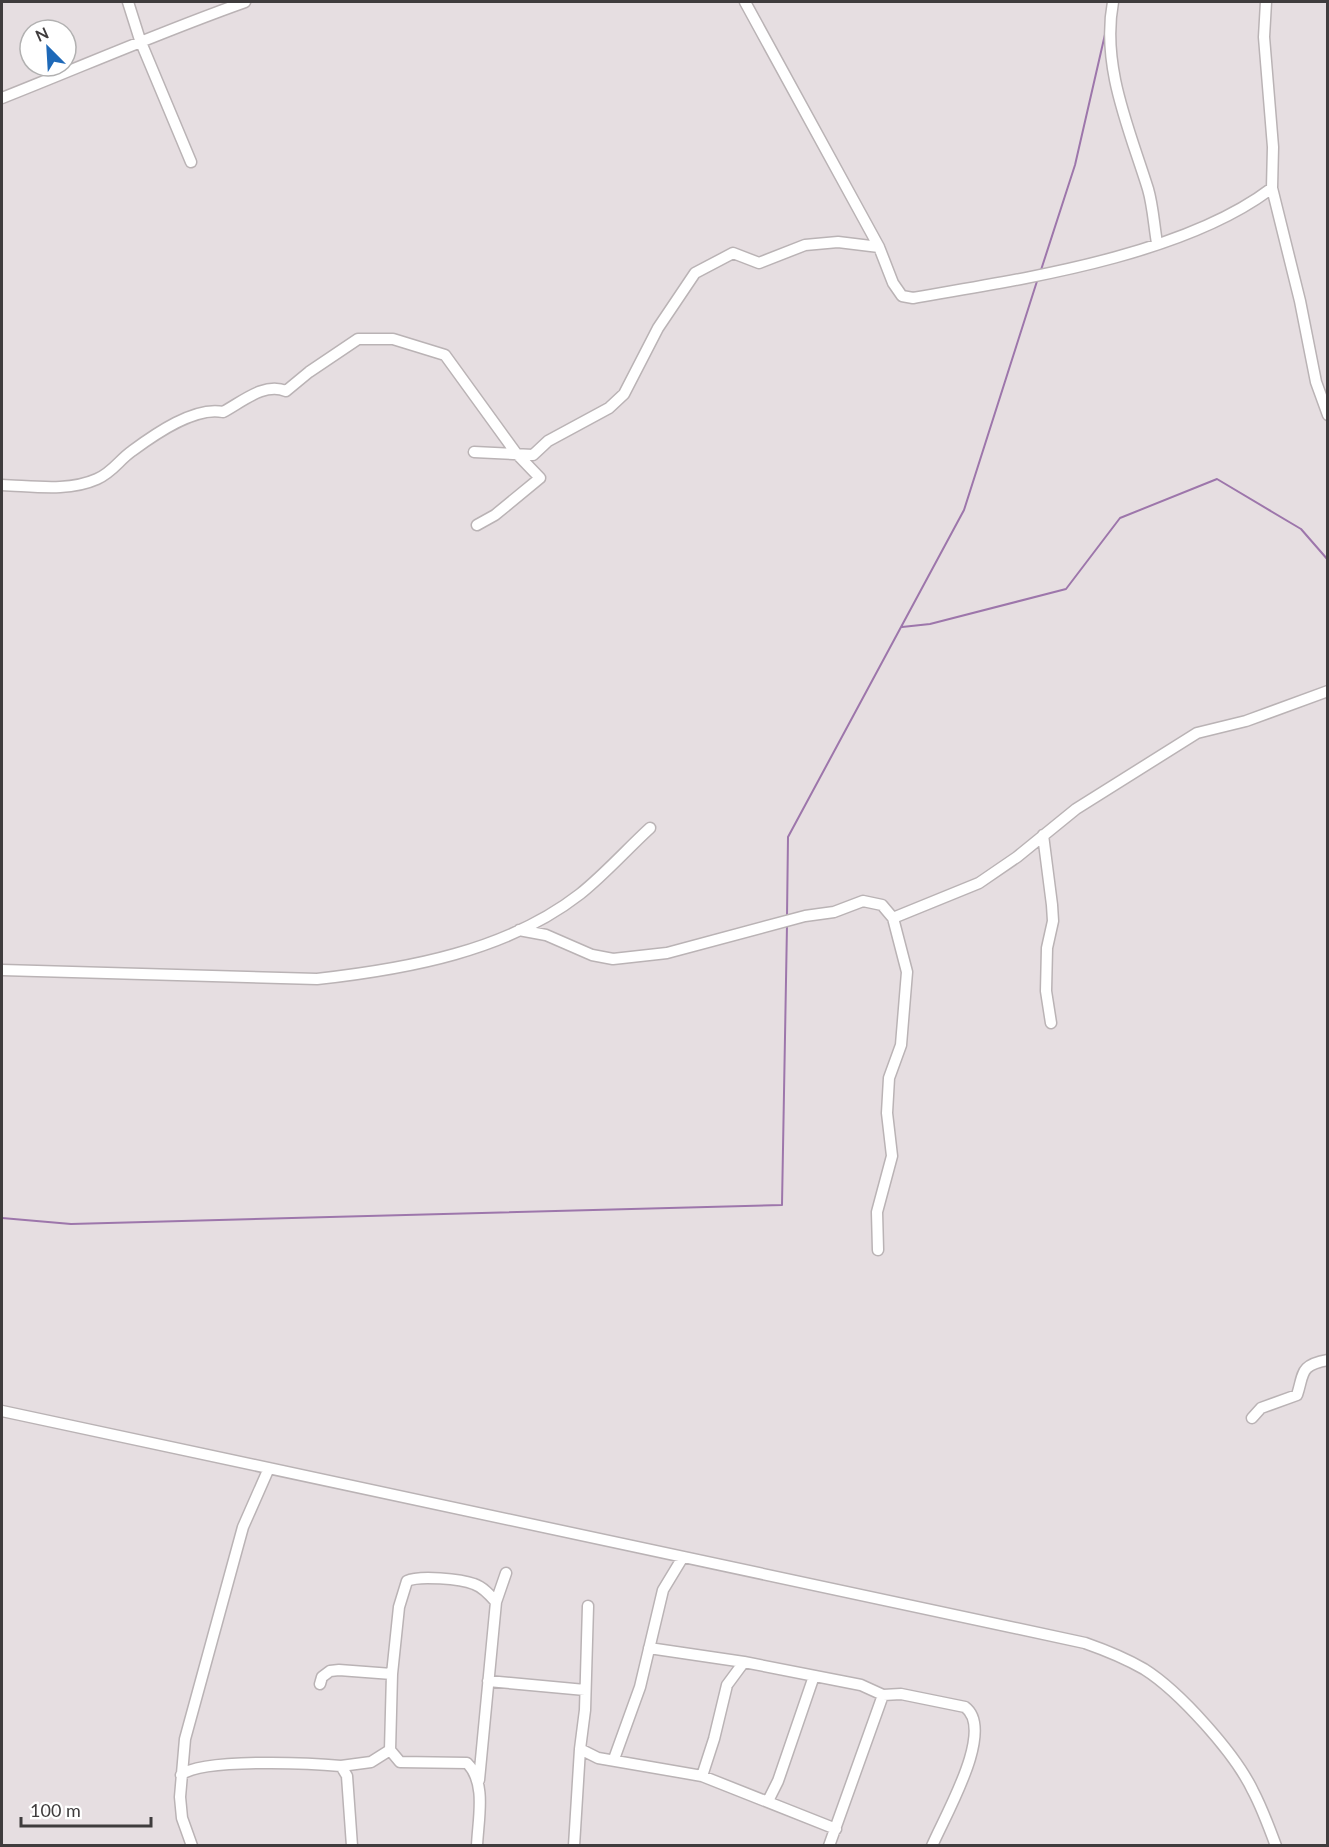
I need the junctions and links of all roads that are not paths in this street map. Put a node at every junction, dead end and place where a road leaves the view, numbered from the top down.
1 (128, 2) edge
2 (245, 2) edge
3 (745, 2) edge
4 (1113, 2) edge
5 (1266, 2) edge
6 (140, 40) junction
7 (2, 98) edge
8 (191, 162) dead end
9 (1272, 188) junction
10 (1157, 243) junction
11 (879, 247) junction
12 (1328, 415) edge
13 (474, 452) dead end
14 (516, 453) junction
15 (2, 485) edge
16 (477, 525) dead end
17 (1328, 690) edge
18 (650, 828) dead end
19 (1043, 835) junction
20 (893, 918) junction
21 (517, 930) junction
22 (2, 970) edge
23 (1051, 1023) dead end
24 (878, 1250) dead end
25 (1328, 1360) edge
26 (2, 1411) edge
27 (1252, 1418) dead end
28 (269, 1468) junction
29 (683, 1557) junction
30 (506, 1573) dead end
31 (496, 1602) junction
32 (588, 1606) dead end
33 (649, 1648) junction
34 (744, 1662) junction
35 (392, 1674) junction
36 (814, 1676) junction
37 (488, 1681) junction
38 (320, 1684) dead end
39 (585, 1690) junction
40 (883, 1695) junction
41 (580, 1749) junction
42 (390, 1750) junction
43 (598, 1758) junction
44 (614, 1759) junction
45 (371, 1762) junction
46 (400, 1762) junction
47 (355, 1765) junction
48 (340, 1766) junction
49 (579, 1772) junction
50 (181, 1775) junction
51 (347, 1776) junction
52 (702, 1776) junction
53 (479, 1780) junction
54 (768, 1801) junction
55 (836, 1828) junction
56 (192, 1845) edge
57 (352, 1845) edge
58 (477, 1845) edge
59 (574, 1845) edge
60 (829, 1845) edge
61 (932, 1845) edge
62 (1276, 1845) edge

1 - 6 street
2 - 6 street
3 - 11 street
4 - 10 street
5 - 9 street
6 - 7 street
6 - 8 street
9 - 10 street
9 - 12 street
10 - 11 street
11 - 14 street
13 - 14 street
14 - 15 street
14 - 16 street
17 - 19 street
18 - 21 street
19 - 20 street
19 - 23 street
20 - 21 street
20 - 24 street
21 - 22 street
25 - 27 street
26 - 28 street
28 - 29 street
28 - 50 street
29 - 33 street
29 - 62 street
30 - 31 street
31 - 35 street
31 - 37 street
32 - 39 street
33 - 34 street
33 - 44 street
34 - 36 street
34 - 52 street
35 - 38 street
35 - 42 street
36 - 40 street
36 - 54 street
37 - 39 street
37 - 53 street
39 - 41 street
40 - 55 street
40 - 61 street
41 - 43 street
41 - 49 street
42 - 45 street
42 - 46 street
43 - 44 street
43 - 49 street
44 - 52 street
45 - 46 street
45 - 47 street
46 - 53 street
47 - 48 street
47 - 51 street
48 - 50 street
48 - 51 street
49 - 59 street
50 - 56 street
51 - 57 street
52 - 54 street
53 - 58 street
54 - 55 street
55 - 60 street

